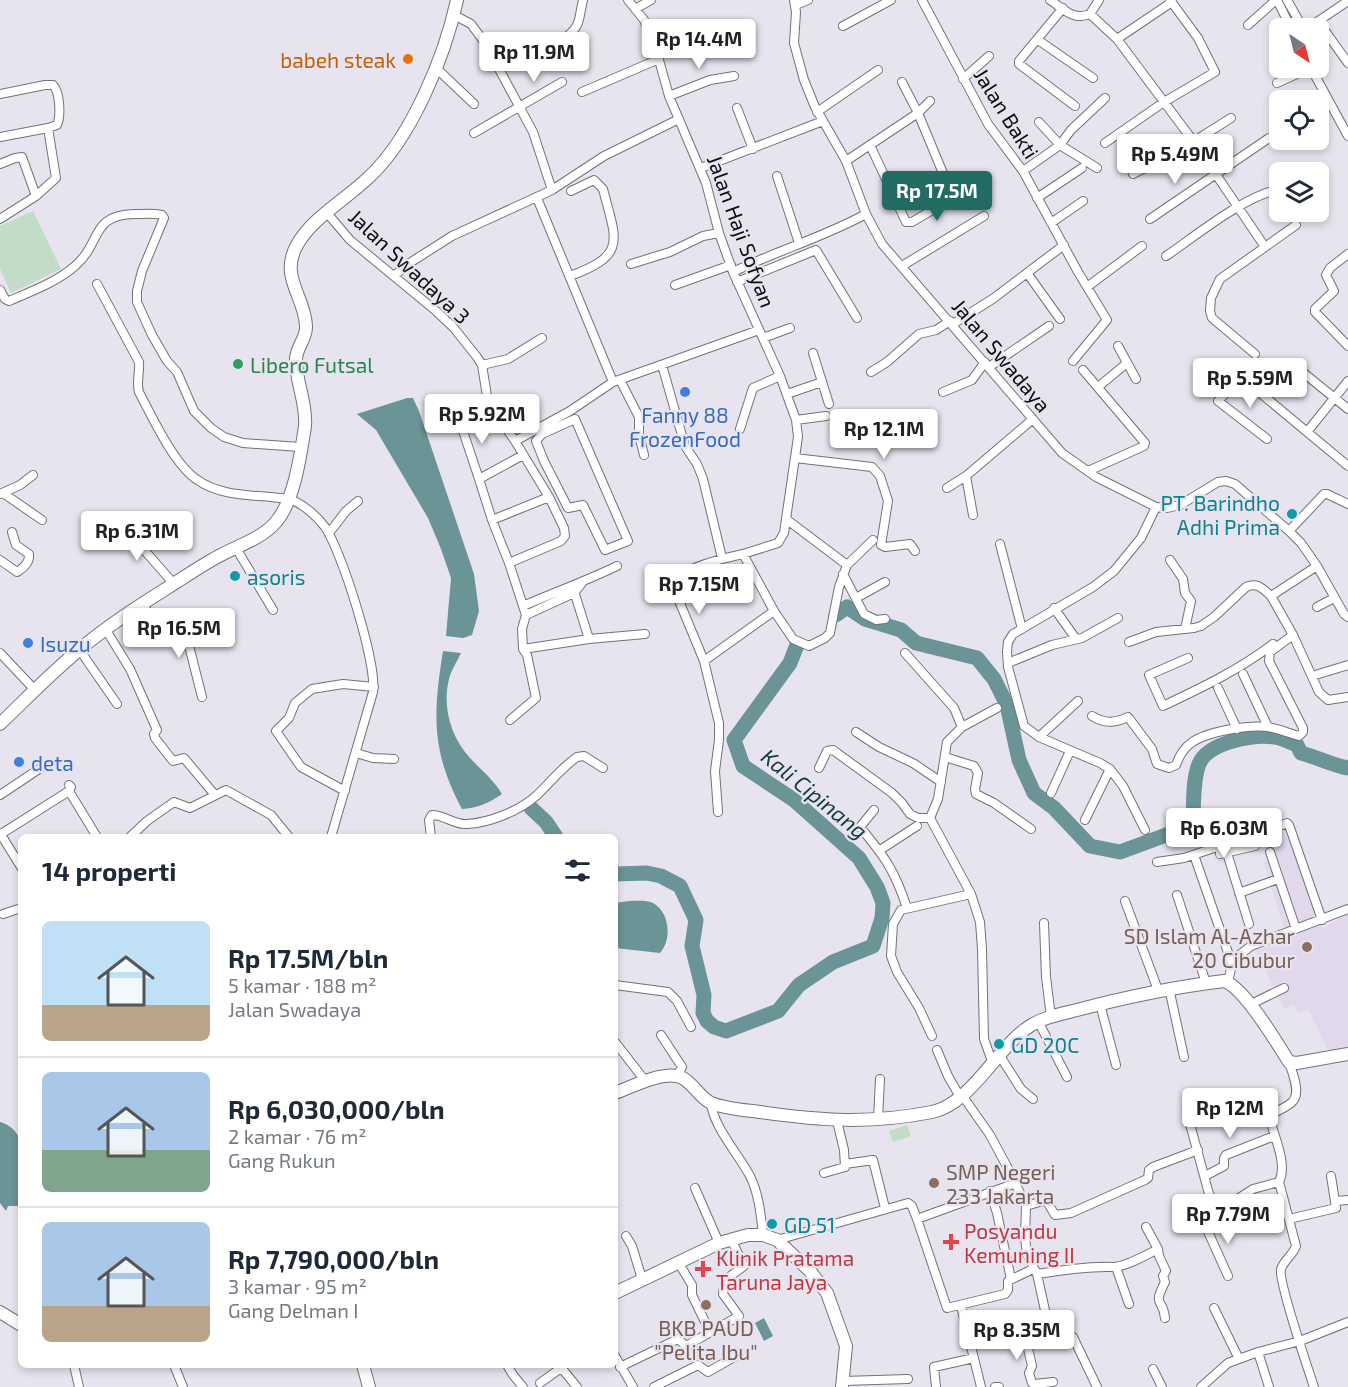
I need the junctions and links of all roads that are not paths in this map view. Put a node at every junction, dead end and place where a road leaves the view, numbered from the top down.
1 (457, 0) edge
2 (583, 0) edge
3 (628, 0) edge
4 (651, 0) edge
5 (808, 0) edge
6 (891, 0) edge
7 (1050, 0) edge
8 (1099, 0) edge
9 (1277, 0) edge
10 (1287, 0) edge
11 (924, 1) edge
12 (1171, 1) edge
13 (1342, 2) edge
14 (795, 3) edge
15 (1063, 8) junction
16 (635, 9) junction
17 (1090, 14) junction
18 (454, 15) junction
19 (1286, 18) edge
20 (1297, 18) edge
21 (1322, 18) edge
22 (843, 26) dead end
23 (1248, 26) dead end
24 (1329, 36) edge
25 (564, 39) dead end
26 (1117, 39) junction
27 (1038, 40) junction
28 (989, 56) dead end
29 (659, 59) junction
30 (1348, 63) edge
31 (435, 67) junction
32 (878, 70) dead end
33 (734, 76) dead end
34 (1093, 78) dead end
35 (1288, 78) edge
36 (1317, 78) edge
37 (963, 79) junction
38 (562, 82) dead end
39 (902, 82) dead end
40 (1277, 83) dead end
41 (582, 92) dead end
42 (0, 94) edge
43 (669, 96) junction
44 (1105, 99) dead end
45 (930, 101) dead end
46 (1164, 102) junction
47 (474, 104) dead end
48 (1075, 106) dead end
49 (520, 107) junction
50 (737, 108) dead end
51 (817, 112) junction
52 (918, 113) junction
53 (1231, 118) dead end
54 (679, 119) junction
55 (823, 121) junction
56 (1039, 122) dead end
57 (48, 128) junction
58 (474, 134) dead end
59 (1348, 135) edge
60 (0, 137) edge
61 (1269, 138) dead end
62 (1105, 142) dead end
63 (1194, 142) junction
64 (870, 145) junction
65 (1060, 145) junction
66 (753, 149) junction
67 (846, 161) junction
68 (0, 164) edge
69 (701, 168) junction
70 (1083, 168) dead end
71 (1097, 168) dead end
72 (1023, 171) junction
73 (1216, 173) junction
74 (1133, 174) dead end
75 (777, 176) dead end
76 (552, 190) junction
77 (571, 191) dead end
78 (1269, 191) edge
79 (36, 196) junction
80 (537, 198) junction
81 (1037, 198) junction
82 (1083, 201) dead end
83 (1238, 207) junction
84 (327, 213) junction
85 (866, 214) junction
86 (984, 216) dead end
87 (0, 219) edge
88 (1149, 219) dead end
89 (1051, 222) junction
90 (1296, 225) dead end
91 (719, 233) junction
92 (799, 243) junction
93 (1064, 245) junction
94 (1142, 246) dead end
95 (1265, 247) junction
96 (1348, 254) edge
97 (1166, 256) dead end
98 (631, 264) dead end
99 (902, 266) junction
100 (732, 268) junction
101 (1027, 273) junction
102 (394, 276) junction
103 (570, 276) junction
104 (737, 282) junction
105 (97, 284) dead end
106 (675, 285) dead end
107 (1087, 287) junction
108 (0, 290) edge
109 (858, 318) dead end
110 (1060, 319) dead end
111 (951, 322) junction
112 (1049, 326) dead end
113 (790, 328) dead end
114 (761, 334) junction
115 (542, 338) dead end
116 (1118, 346) dead end
117 (1348, 346) edge
118 (813, 353) dead end
119 (1255, 354) dead end
120 (1072, 361) dead end
121 (1127, 363) junction
122 (662, 364) junction
123 (482, 365) junction
124 (987, 365) junction
125 (1083, 370) dead end
126 (1300, 370) dead end
127 (871, 372) dead end
128 (780, 376) junction
129 (1136, 379) dead end
130 (616, 381) junction
131 (1348, 381) edge
132 (822, 382) junction
133 (1098, 387) junction
134 (944, 393) dead end
135 (787, 394) junction
136 (1334, 397) junction
137 (829, 404) dead end
138 (1348, 409) edge
139 (572, 415) junction
140 (826, 417) dead end
141 (459, 419) dead end
142 (1033, 419) junction
143 (796, 420) junction
144 (740, 429) dead end
145 (1307, 432) junction
146 (1267, 439) dead end
147 (516, 441) junction
148 (300, 447) junction
149 (523, 455) junction
150 (644, 455) dead end
151 (795, 458) junction
152 (1348, 466) edge
153 (1088, 471) junction
154 (33, 475) dead end
155 (966, 476) junction
156 (479, 478) junction
157 (947, 488) dead end
158 (1, 494) edge
159 (549, 497) junction
160 (290, 499) junction
161 (357, 501) dead end
162 (1348, 504) edge
163 (1156, 507) junction
164 (973, 515) dead end
165 (786, 518) junction
166 (42, 520) dead end
167 (492, 520) junction
168 (123, 521) dead end
169 (1289, 531) junction
170 (12, 532) dead end
171 (329, 533) junction
172 (873, 540) dead end
173 (1000, 544) dead end
174 (236, 548) junction
175 (915, 551) dead end
176 (743, 554) junction
177 (722, 558) junction
178 (0, 560) edge
179 (1170, 560) dead end
180 (509, 563) junction
181 (617, 566) dead end
182 (1317, 566) junction
183 (845, 569) junction
184 (885, 582) dead end
185 (174, 584) junction
186 (573, 589) junction
187 (1271, 596) junction
188 (856, 598) junction
189 (1334, 598) junction
190 (143, 605) junction
191 (1317, 607) dead end
192 (1054, 608) junction
193 (273, 610) dead end
194 (524, 610) junction
195 (774, 611) junction
196 (1348, 617) edge
197 (1118, 618) dead end
198 (885, 619) dead end
199 (1022, 629) junction
200 (1185, 629) junction
201 (106, 630) junction
202 (1291, 633) junction
203 (645, 634) dead end
204 (589, 639) junction
205 (1076, 639) junction
206 (1129, 642) dead end
207 (79, 649) junction
208 (522, 649) junction
209 (0, 653) edge
210 (905, 653) dead end
211 (1188, 658) dead end
212 (704, 661) junction
213 (1008, 663) junction
214 (1348, 665) edge
215 (1243, 674) dead end
216 (1312, 676) junction
217 (374, 687) junction
218 (1218, 688) dead end
219 (34, 689) junction
220 (202, 697) dead end
221 (1348, 697) edge
222 (1078, 701) dead end
223 (117, 704) dead end
224 (997, 708) dead end
225 (1092, 716) dead end
226 (510, 720) dead end
227 (0, 724) edge
228 (1268, 727) junction
229 (962, 728) junction
230 (1237, 729) junction
231 (856, 732) dead end
232 (1040, 737) junction
233 (1070, 751) junction
234 (356, 753) junction
235 (945, 758) junction
236 (394, 759) dead end
237 (45, 765) dead end
238 (603, 768) dead end
239 (819, 768) dead end
240 (1110, 769) junction
241 (941, 782) junction
242 (345, 791) junction
243 (1051, 792) dead end
244 (0, 795) edge
245 (215, 795) junction
246 (874, 810) dead end
247 (718, 812) dead end
248 (930, 818) junction
249 (1085, 820) dead end
250 (917, 826) dead end
251 (1031, 829) dead end
252 (1145, 830) dead end
253 (0, 833) edge
254 (95, 834) edge
255 (133, 834) edge
256 (287, 834) edge
257 (332, 834) edge
258 (430, 834) edge
259 (1254, 846) dead end
260 (880, 850) junction
261 (1270, 852) dead end
262 (1194, 855) junction
263 (18, 862) edge
264 (1157, 862) dead end
265 (1278, 879) junction
266 (1239, 893) junction
267 (971, 894) junction
268 (1177, 895) dead end
269 (1125, 901) dead end
270 (907, 908) junction
271 (18, 909) edge
272 (1348, 909) edge
273 (3, 914) dead end
274 (1322, 920) junction
275 (1044, 923) dead end
276 (1249, 924) dead end
277 (1296, 929) junction
278 (1232, 964) junction
279 (1228, 982) junction
280 (1206, 983) junction
281 (618, 985) edge
282 (1284, 988) dead end
283 (1163, 989) junction
284 (1100, 1004) junction
285 (1249, 1005) junction
286 (1051, 1017) junction
287 (1038, 1021) junction
288 (691, 1027) dead end
289 (661, 1035) dead end
290 (932, 1036) dead end
291 (618, 1046) edge
292 (937, 1050) dead end
293 (1348, 1054) edge
294 (1184, 1057) dead end
295 (996, 1060) junction
296 (1289, 1062) junction
297 (1116, 1065) dead end
298 (677, 1076) junction
299 (1067, 1077) dead end
300 (880, 1079) dead end
301 (646, 1082) junction
302 (618, 1092) edge
303 (961, 1096) junction
304 (1033, 1099) dead end
305 (711, 1103) junction
306 (878, 1119) junction
307 (837, 1121) junction
308 (1190, 1124) dead end
309 (1274, 1136) junction
310 (1198, 1150) junction
311 (845, 1164) junction
312 (824, 1173) dead end
313 (1205, 1176) junction
314 (1331, 1176) dead end
315 (1279, 1182) junction
316 (1016, 1183) junction
317 (695, 1188) dead end
318 (990, 1191) junction
319 (1348, 1200) edge
320 (1336, 1202) junction
321 (1026, 1206) junction
322 (885, 1208) junction
323 (1219, 1211) junction
324 (918, 1218) junction
325 (1289, 1219) junction
326 (1146, 1227) dead end
327 (764, 1235) junction
328 (626, 1236) dead end
329 (777, 1240) junction
330 (725, 1241) junction
331 (1158, 1249) junction
332 (678, 1262) junction
333 (1116, 1267) junction
334 (1035, 1272) junction
335 (1228, 1276) dead end
336 (642, 1279) junction
337 (1011, 1279) junction
338 (618, 1291) edge
339 (1129, 1304) dead end
340 (962, 1306) junction
341 (1214, 1308) dead end
342 (0, 1312) edge
343 (1165, 1318) dead end
344 (1348, 1322) edge
345 (18, 1323) edge
346 (710, 1332) junction
347 (1050, 1334) junction
348 (1300, 1341) junction
349 (1258, 1352) junction
350 (736, 1356) dead end
351 (974, 1358) junction
352 (1239, 1359) junction
353 (618, 1363) edge
354 (620, 1367) junction
355 (76, 1368) edge
356 (175, 1368) edge
357 (364, 1368) edge
358 (509, 1368) edge
359 (558, 1368) edge
360 (562, 1368) edge
361 (1153, 1369) dead end
362 (908, 1379) dead end
363 (1053, 1382) dead end
364 (540, 1383) dead end
365 (842, 1384) edge
366 (79, 1387) edge
367 (183, 1387) edge
368 (369, 1387) edge
369 (522, 1387) edge
370 (577, 1387) edge
371 (633, 1387) edge
372 (654, 1387) edge
373 (936, 1387) edge
374 (981, 1387) edge
375 (1097, 1387) edge
376 (1162, 1387) edge
377 (1201, 1387) edge
378 (1269, 1387) edge
379 (1314, 1387) edge

1 - 18 street
2 - 25 street
3 - 16 street, Jalan Haji Sofyan
4 - 16 street
5 - 14 street
6 - 22 street
7 - 15 street
8 - 17 street
9 - 19 street
9 - 23 street
10 - 20 street
11 - 37 street, Jalan Bakti
12 - 26 street
12 - 46 street
13 - 21 street
14 - 51 street, Jalan Swadaya
15 - 17 street
15 - 27 street
16 - 29 street, Jalan Haji Sofyan
17 - 26 street
18 - 31 street
18 - 49 street
24 - 30 street
26 - 46 street
27 - 34 street
27 - 48 street
28 - 37 street
29 - 41 street
29 - 43 street, Jalan Haji Sofyan
31 - 47 street
31 - 84 street
32 - 51 street
33 - 43 street
35 - 40 street
36 - 59 street
37 - 72 street, Jalan Bakti
38 - 49 street
39 - 52 street
42 - 57 street
43 - 54 street, Jalan Haji Sofyan
44 - 65 street
45 - 52 street
46 - 62 street
46 - 63 street
49 - 58 street
49 - 76 street
50 - 66 street
51 - 55 street, Jalan Swadaya
52 - 64 street
52 - 64 street
53 - 63 street
54 - 69 street, Jalan Haji Sofyan
54 - 76 street
55 - 66 street
55 - 67 street, Jalan Swadaya
56 - 65 street
57 - 60 street
57 - 79 street
61 - 73 street
63 - 73 street
63 - 74 street
64 - 67 street
65 - 71 street
65 - 72 street
66 - 69 street
67 - 85 street, Jalan Swadaya
68 - 79 street
69 - 91 street, Jalan Haji Sofyan
70 - 81 street
72 - 81 street, Jalan Bakti
73 - 83 street
73 - 88 street
75 - 92 street
76 - 80 street
77 - 103 street
78 - 83 street
79 - 87 street
80 - 102 street
80 - 103 street
81 - 89 street, Jalan Bakti
82 - 89 street
83 - 95 street
83 - 97 street
84 - 102 street, Jalan Swadaya 3
84 - 148 street
85 - 92 street
85 - 99 street, Jalan Swadaya
86 - 99 street
89 - 93 street, Jalan Bakti
90 - 95 street
91 - 98 street
91 - 100 street, Jalan Haji Sofyan
92 - 100 street
93 - 101 street
93 - 107 street, Jalan Bakti
94 - 107 street
95 - 119 street
96 - 117 street
99 - 111 street, Jalan Swadaya
100 - 104 street, Jalan Haji Sofyan
100 - 106 street
101 - 110 street
101 - 111 street
102 - 123 street, Jalan Swadaya 3
103 - 130 street
104 - 109 street
104 - 114 street, Jalan Haji Sofyan
105 - 160 street
107 - 120 street, Jalan Bakti
108 - 148 street
111 - 124 street, Jalan Swadaya
111 - 127 street
112 - 124 street
113 - 114 street
114 - 122 street
114 - 128 street, Jalan Haji Sofyan
115 - 123 street
116 - 121 street
118 - 132 street
121 - 129 street
121 - 133 street
122 - 130 street
122 - 177 street
123 - 147 street, Jalan Swadaya 3
124 - 134 street
124 - 142 street, Jalan Swadaya
125 - 133 street
126 - 136 street
128 - 135 street, Jalan Haji Sofyan
128 - 144 street
130 - 139 street
130 - 150 street
131 - 136 street
132 - 135 street
132 - 137 street
133 - 153 street
135 - 143 street, Jalan Haji Sofyan
136 - 138 street
136 - 145 street
139 - 139 street
139 - 147 street
140 - 143 street
141 - 156 street
142 - 153 street, Jalan Swadaya
142 - 155 street
143 - 151 street, Jalan Haji Sofyan
145 - 146 street
145 - 152 street
147 - 149 street, Jalan Swadaya 3
148 - 160 street
149 - 156 street
149 - 159 street, Jalan Swadaya 3
151 - 165 street, Jalan Haji Sofyan
151 - 175 street
153 - 163 street, Jalan Swadaya
154 - 158 street
155 - 157 street
155 - 164 street
156 - 167 street
158 - 166 street
159 - 167 street
159 - 180 street, Jalan Swadaya 3
160 - 171 street
160 - 174 street
161 - 171 street
162 - 169 street
163 - 169 street
163 - 192 street
165 - 176 street, Jalan Haji Sofyan
165 - 183 street
167 - 180 street
168 - 185 street
169 - 182 street
170 - 178 street
171 - 217 street
172 - 183 street
173 - 199 street
174 - 185 street
174 - 193 street
176 - 177 street
176 - 195 street
177 - 212 street
179 - 200 street
180 - 194 street
181 - 186 street
182 - 187 street
182 - 189 street
183 - 188 street
183 - 195 street
184 - 188 street
185 - 190 street
186 - 194 street
186 - 204 street
187 - 200 street
187 - 202 street
188 - 198 street
189 - 191 street
189 - 196 street
190 - 201 street
190 - 220 street
192 - 199 street
192 - 205 street
194 - 208 street
195 - 212 street
197 - 205 street
199 - 213 street
200 - 206 street
201 - 207 street
201 - 245 street
202 - 211 street
202 - 216 street
202 - 228 street
203 - 204 street
204 - 208 street
205 - 213 street
207 - 219 street
207 - 223 street
208 - 226 street
209 - 219 street
210 - 229 street
212 - 247 street
213 - 232 street
214 - 216 street
215 - 228 street
216 - 221 street
217 - 234 street
217 - 242 street
218 - 230 street
219 - 227 street
222 - 232 street
224 - 229 street
225 - 230 street
228 - 230 street
229 - 235 street
231 - 241 street
232 - 233 street
233 - 240 street
233 - 243 street
234 - 236 street
234 - 242 street
235 - 241 street
235 - 251 street
237 - 244 street
238 - 258 street
239 - 248 street
240 - 249 street
240 - 252 street
241 - 248 street
242 - 257 street
245 - 255 street
245 - 256 street
246 - 260 street
248 - 267 street
250 - 260 street
253 - 254 street
253 - 263 street
259 - 266 street
260 - 270 street
261 - 265 street
262 - 264 street
262 - 274 street
262 - 278 street
265 - 266 street
265 - 277 street
266 - 276 street
267 - 270 street
267 - 295 street
268 - 280 street
269 - 283 street
270 - 290 street
271 - 273 street
272 - 274 street
274 - 277 street
275 - 286 street
277 - 278 street
278 - 279 street
279 - 280 street
279 - 285 street
280 - 283 street
281 - 288 street
282 - 285 street
283 - 284 street
283 - 294 street
284 - 286 street
284 - 297 street
285 - 296 street
286 - 287 street
287 - 295 street
287 - 299 street
289 - 298 street
291 - 301 street
292 - 303 street
293 - 296 street
295 - 303 street
295 - 304 street
296 - 309 street
298 - 301 street
298 - 305 street
300 - 306 street
301 - 302 street
303 - 306 street
303 - 316 street
305 - 307 street
305 - 327 street
306 - 307 street
307 - 311 street
308 - 310 street
309 - 313 street
309 - 315 street
310 - 313 street
310 - 321 street
311 - 312 street
311 - 322 street
313 - 323 street
314 - 320 street
315 - 323 street
315 - 325 street
316 - 318 street
316 - 321 street
317 - 330 street
318 - 324 street
318 - 337 street
319 - 320 street
320 - 325 street
321 - 334 street
322 - 324 street
322 - 329 street
323 - 335 street
324 - 340 street
325 - 348 street
326 - 331 street
327 - 329 street
327 - 330 street
328 - 336 street
329 - 365 street
330 - 332 street
330 - 346 street
331 - 333 street
331 - 343 street
332 - 336 street
332 - 346 street
333 - 334 street
333 - 339 street
334 - 337 street
334 - 347 street
336 - 338 street
337 - 340 street
340 - 351 street
341 - 352 street
342 - 345 street
344 - 348 street
346 - 354 street
347 - 363 street
347 - 375 street
348 - 349 street
348 - 379 street
349 - 352 street
349 - 378 street
350 - 372 street
351 - 373 street
351 - 374 street
352 - 377 street
353 - 354 street
354 - 371 street
355 - 366 street
356 - 367 street
357 - 368 street
358 - 369 street
359 - 364 street
360 - 370 street
361 - 376 street
362 - 365 street

